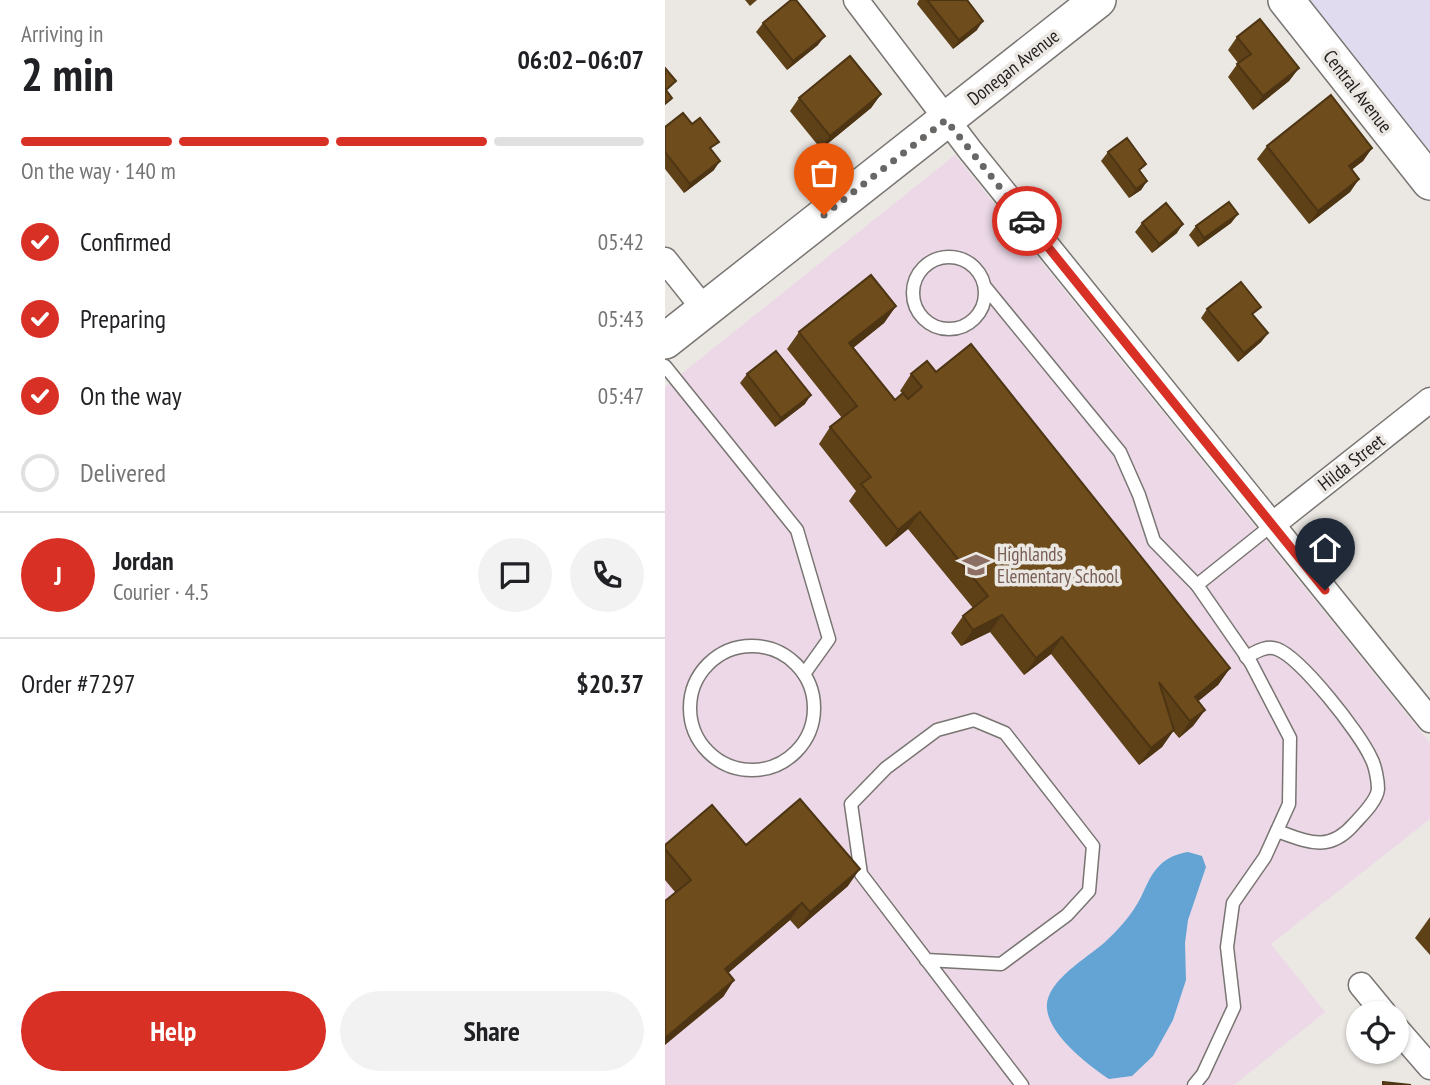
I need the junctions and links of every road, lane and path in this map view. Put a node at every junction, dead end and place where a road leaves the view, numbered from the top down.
1 (856, 0) edge
2 (1098, 0) edge
3 (1286, 0) edge
4 (946, 120) junction
5 (1430, 182) edge
6 (665, 260) edge
7 (986, 288) junction
8 (705, 310) junction
9 (665, 341) edge
10 (665, 366) edge
11 (1430, 400) edge
12 (1272, 525) junction
13 (1197, 585) junction
14 (1246, 656) junction
15 (804, 674) junction
16 (1430, 720) edge
17 (1277, 831) junction
18 (926, 960) junction
19 (1361, 985) dead end
20 (1374, 1001) edge
21 (1409, 1043) edge
22 (1430, 1067) edge
23 (1022, 1085) edge
24 (1194, 1085) edge

1 - 4 street
2 - 4 street, Donegan Avenue
3 - 5 street, Central Avenue
4 - 8 street, Donegan Avenue
4 - 12 street
6 - 8 street
7 - 7 lane
7 - 13 lane
8 - 9 street, Donegan Avenue
10 - 15 lane
11 - 12 street, Hilda Street
12 - 13 lane
12 - 16 street
13 - 14 lane
14 - 17 lane
14 - 17 lane
15 - 15 lane
17 - 24 lane
18 - 18 lane
18 - 23 lane
19 - 20 street
21 - 22 street

